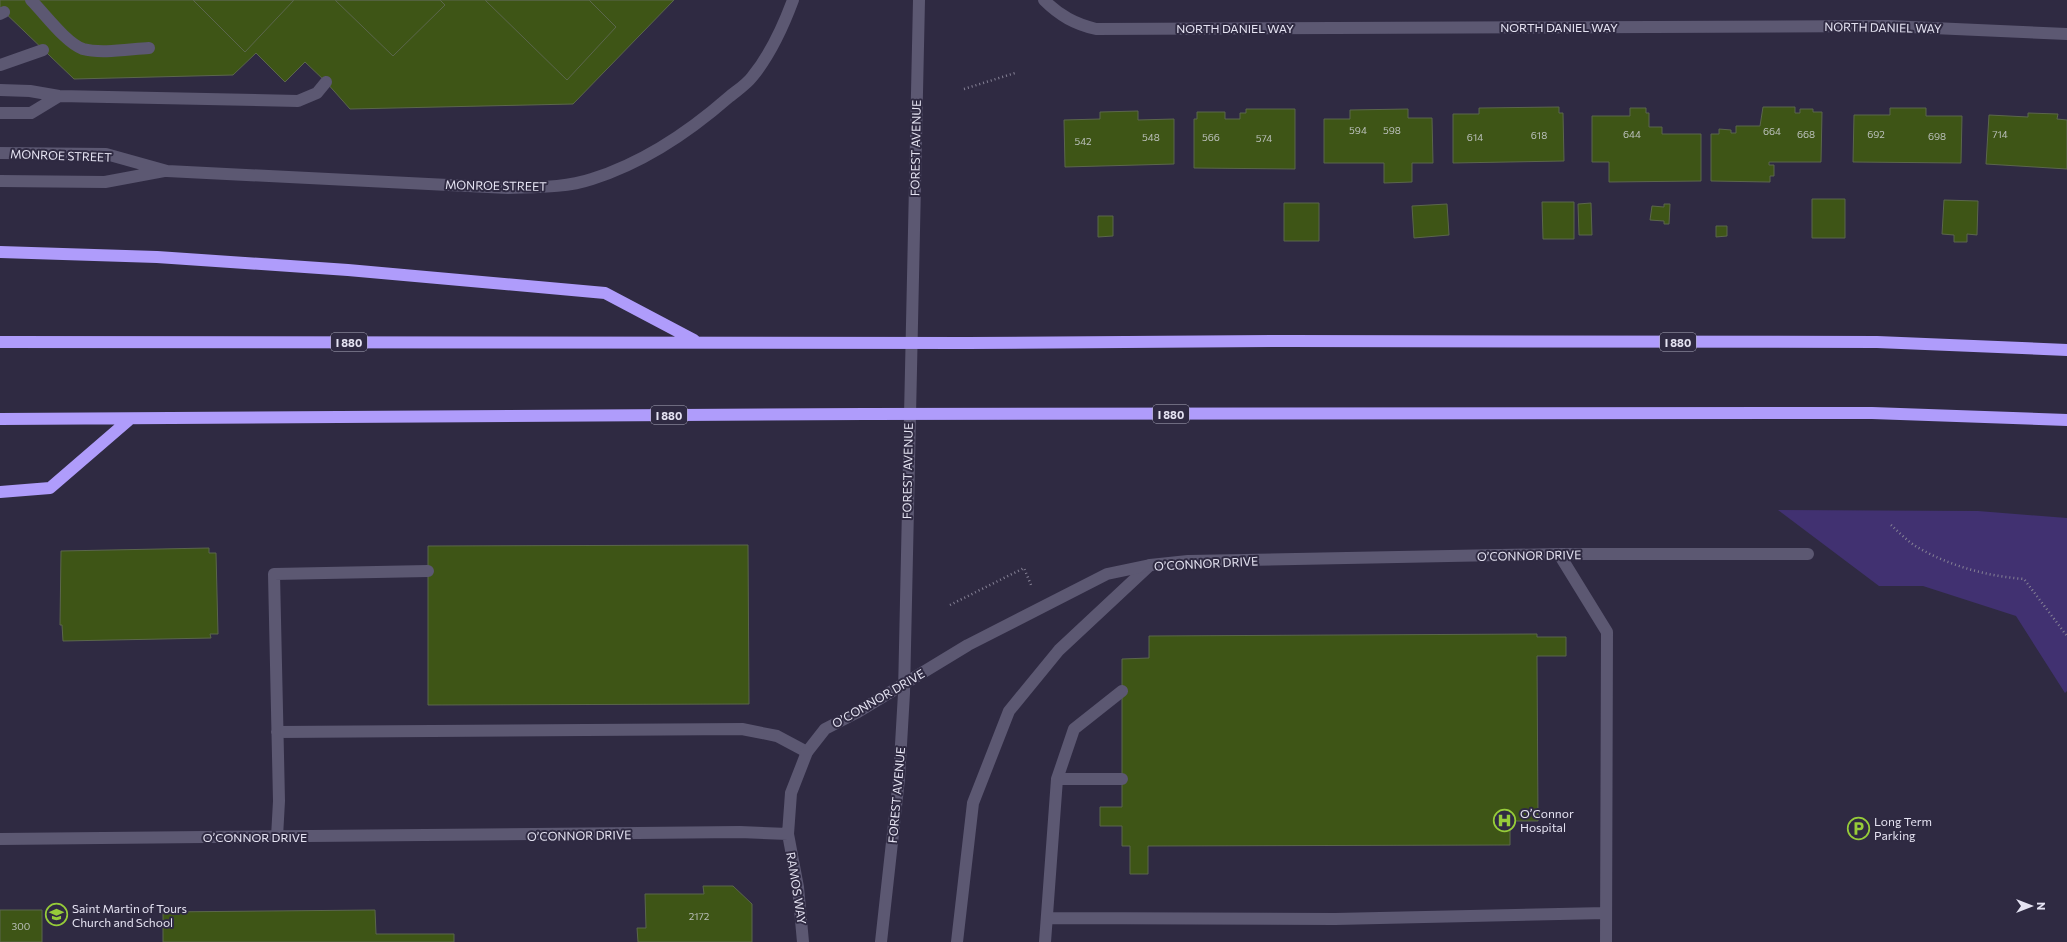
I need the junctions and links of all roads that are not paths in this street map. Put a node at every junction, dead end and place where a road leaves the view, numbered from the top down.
1 (31, 0) edge
2 (793, 0) edge
3 (919, 0) edge
4 (1044, 0) edge
5 (2067, 34) edge
6 (149, 48) dead end
7 (43, 50) dead end
8 (0, 64) edge
9 (326, 82) dead end
10 (0, 90) edge
11 (59, 96) junction
12 (0, 113) edge
13 (0, 153) edge
14 (167, 171) junction
15 (0, 181) edge
16 (0, 252) edge
17 (0, 342) edge
18 (697, 342) junction
19 (2067, 350) edge
20 (0, 419) edge
21 (130, 419) junction
22 (2067, 420) edge
23 (0, 492) edge
24 (1559, 554) junction
25 (1808, 554) dead end
26 (1150, 565) junction
27 (428, 571) dead end
28 (1122, 691) dead end
29 (277, 732) junction
30 (807, 752) junction
31 (1057, 779) junction
32 (1122, 779) dead end
33 (788, 834) junction
34 (277, 837) junction
35 (0, 839) edge
36 (1606, 913) junction
37 (1048, 918) junction
38 (803, 942) edge
39 (882, 942) edge
40 (957, 942) edge
41 (1045, 942) edge
42 (1606, 942) edge

1 - 6 street
2 - 14 street, MONROE STREET
3 - 39 street, FOREST AVENUE
4 - 5 street, NORTH DANIEL WAY
7 - 8 street
9 - 11 street
10 - 11 street
11 - 12 street
13 - 14 street, MONROE STREET
14 - 15 street, MONROE STREET
16 - 18 highway
17 - 18 highway, I 880
18 - 19 highway, I 880
20 - 21 highway, I 880
21 - 22 highway, I 880
21 - 23 highway
24 - 25 street, O’CONNOR DRIVE
24 - 26 street, O’CONNOR DRIVE
24 - 36 street
26 - 30 street, O’CONNOR DRIVE
26 - 40 street
27 - 29 street
28 - 31 street
29 - 30 street
29 - 34 street
30 - 33 street, O’CONNOR DRIVE
31 - 32 street
31 - 37 street
33 - 34 street, O’CONNOR DRIVE
33 - 38 street, RAMOS WAY
34 - 35 street, O’CONNOR DRIVE
36 - 37 street
36 - 42 street
37 - 41 street

